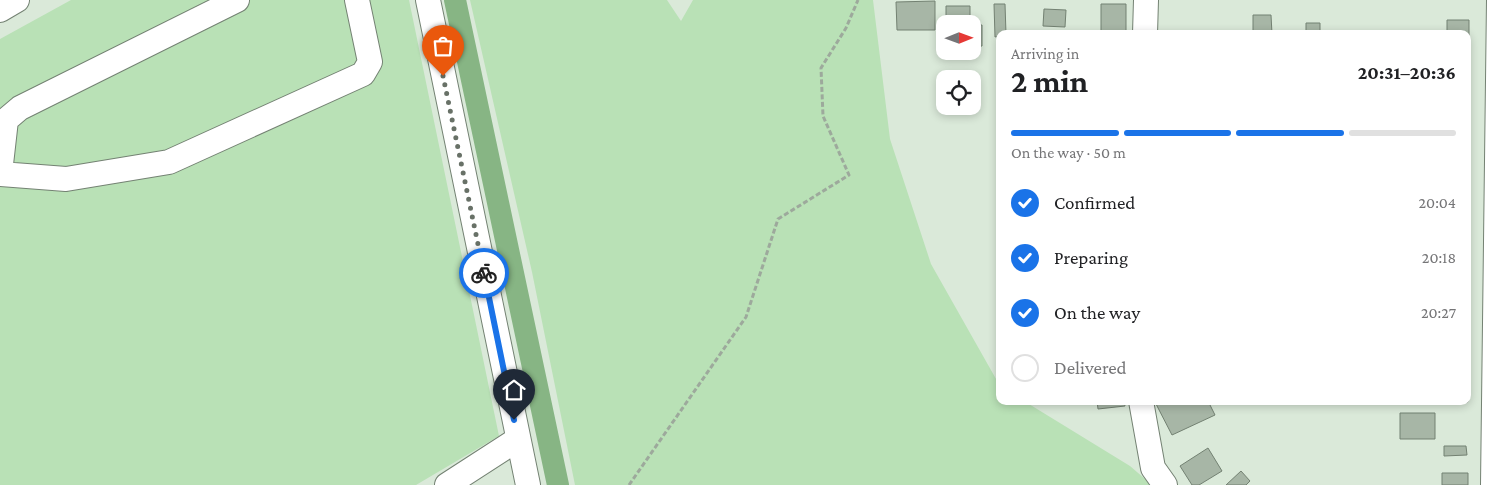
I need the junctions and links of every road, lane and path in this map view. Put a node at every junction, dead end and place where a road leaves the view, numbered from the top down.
1 (17, 0) edge
2 (238, 0) edge
3 (357, 0) edge
4 (428, 0) edge
5 (858, 0) edge
6 (1146, 0) edge
7 (1498, 0) edge
8 (0, 10) edge
9 (1145, 30) edge
10 (0, 174) edge
11 (1142, 405) edge
12 (518, 439) junction
13 (447, 485) edge
14 (528, 485) edge
15 (629, 485) edge
16 (1165, 485) edge
17 (1493, 485) edge

1 - 8 street
2 - 10 street
3 - 10 street
4 - 12 street
5 - 15 path
6 - 9 street
7 - 17 street
11 - 16 street
12 - 13 street
12 - 14 street

